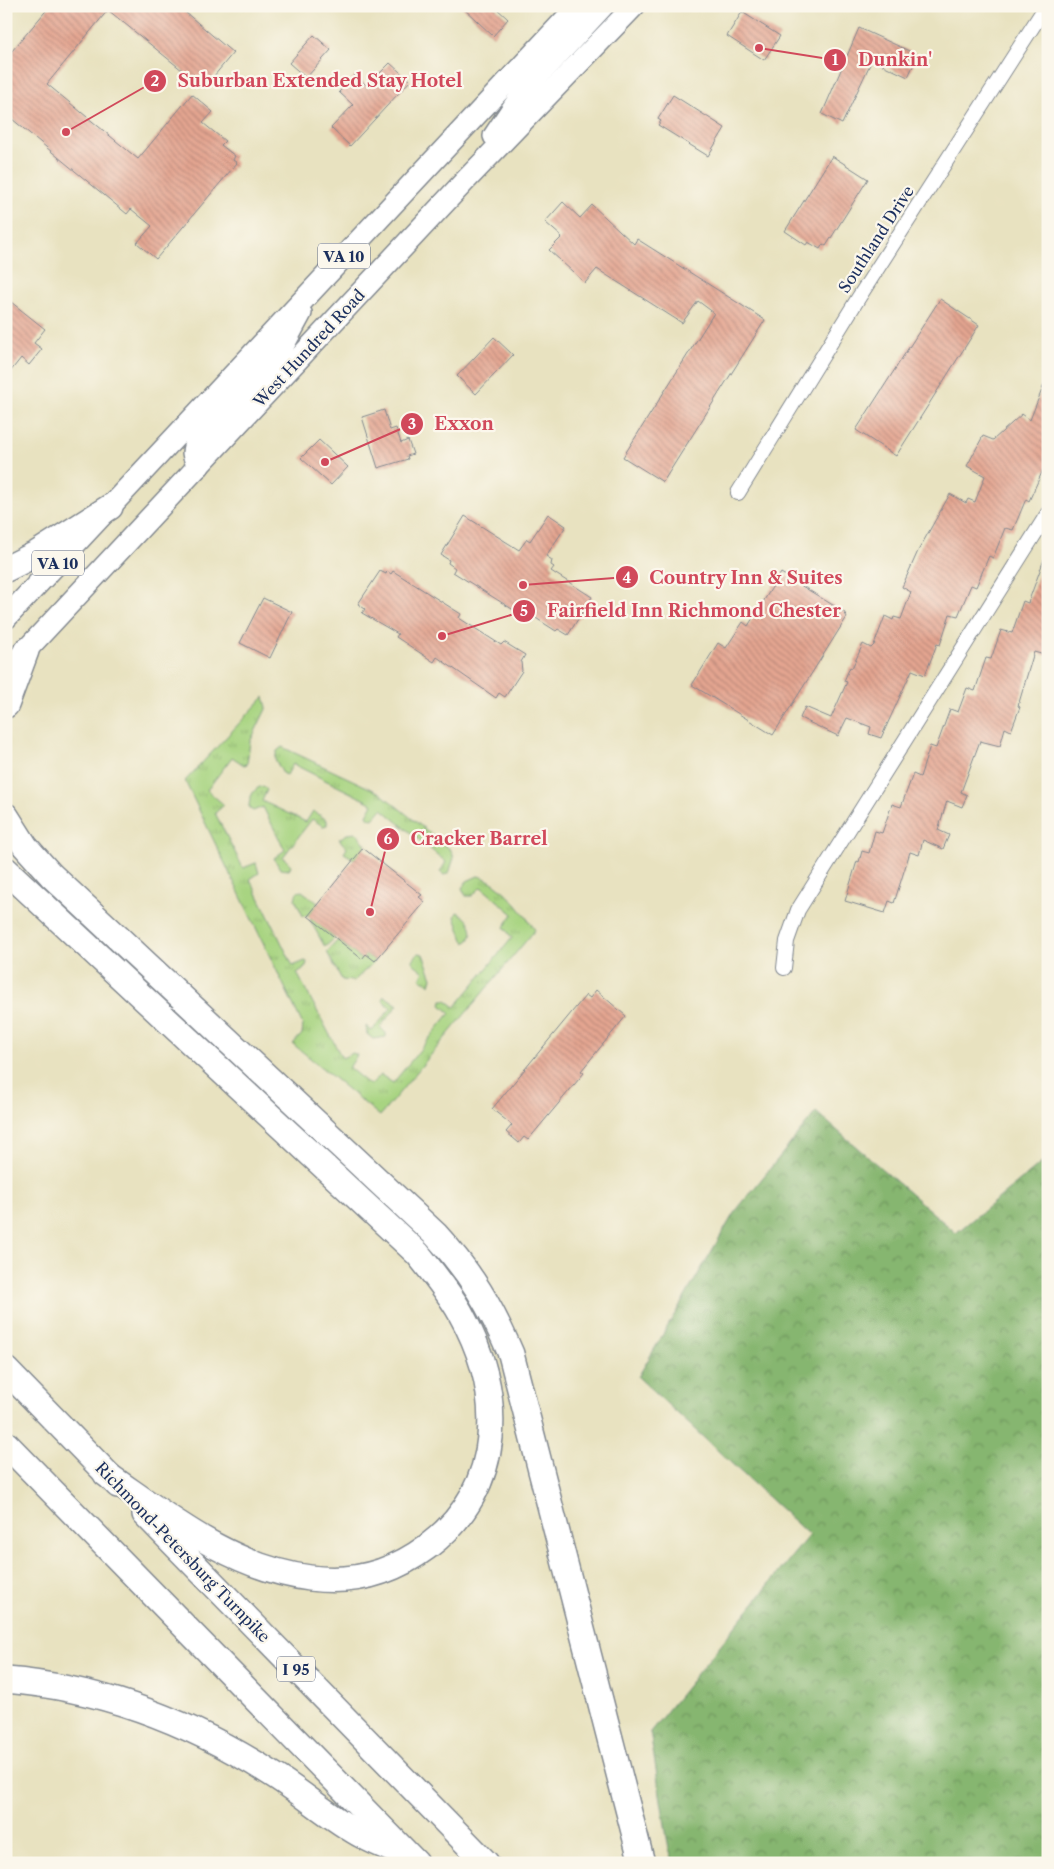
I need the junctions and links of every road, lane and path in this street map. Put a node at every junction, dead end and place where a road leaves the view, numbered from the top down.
1 (578, 6) edge
2 (603, 6) edge
3 (634, 6) edge
4 (1046, 6) edge
5 (464, 182) junction
6 (314, 288) junction
7 (199, 466) junction
8 (738, 493) dead end
9 (110, 507) junction
10 (1048, 513) edge
11 (6, 569) edge
12 (6, 618) edge
13 (26, 651) junction
14 (6, 672) edge
15 (6, 705) edge
16 (6, 816) edge
17 (6, 870) edge
18 (784, 968) dead end
19 (6, 1370) edge
20 (6, 1444) edge
21 (106, 1474) junction
22 (6, 1680) edge
23 (413, 1860) edge
24 (486, 1863) edge
25 (642, 1863) edge

1 - 6 main road, VA 10
2 - 5 main road
3 - 5 main road, West Hundred Road / VA 10
4 - 8 street, Southland Drive
5 - 7 main road, West Hundred Road / VA 10
6 - 7 main road
6 - 9 main road, VA 10
7 - 13 main road, West Hundred Road / VA 10
9 - 11 highway
9 - 12 main road, VA 10
10 - 18 street
13 - 14 main road, West Hundred Road / VA 10
13 - 15 highway
16 - 25 highway
17 - 21 highway
19 - 21 highway, Richmond-Petersburg Turnpike / I 95
20 - 23 highway
21 - 24 highway, Richmond-Petersburg Turnpike / I 95
22 - 23 highway

